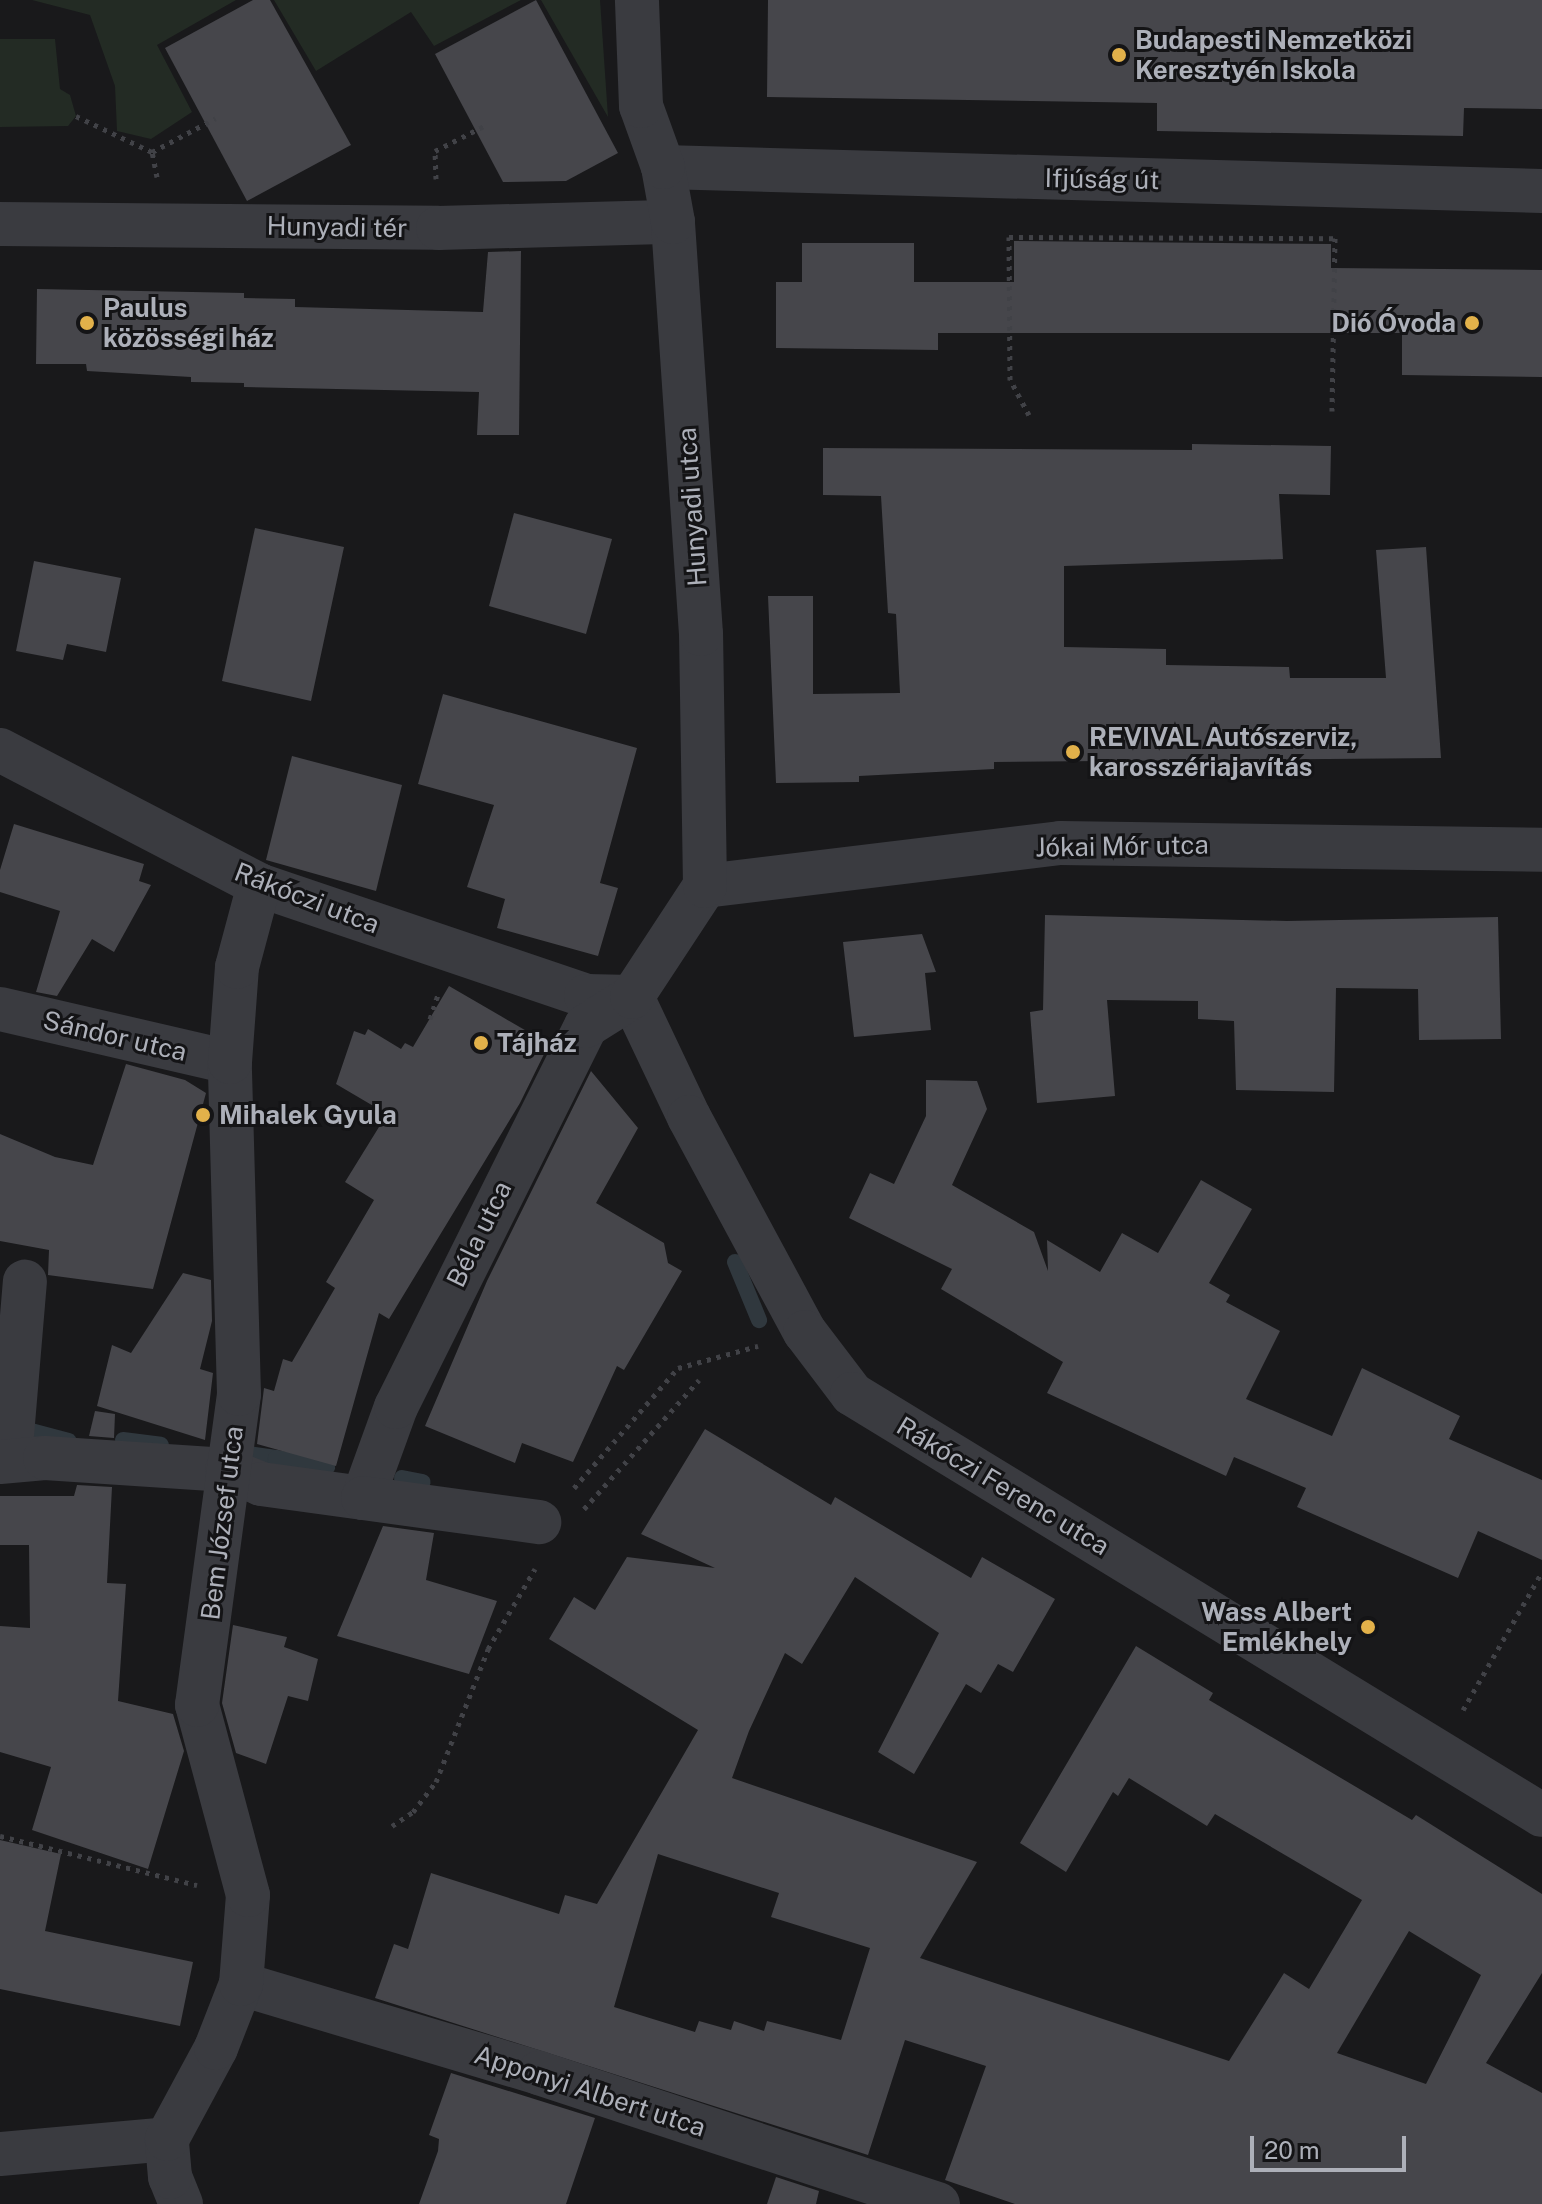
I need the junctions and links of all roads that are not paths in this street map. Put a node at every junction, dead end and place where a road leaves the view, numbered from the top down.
1 (637, 0) edge
2 (663, 167) junction
3 (1542, 191) edge
4 (673, 222) junction
5 (0, 224) edge
6 (0, 750) edge
7 (1542, 850) edge
8 (259, 885) junction
9 (705, 886) junction
10 (632, 997) junction
11 (0, 1009) edge
12 (230, 1062) junction
13 (25, 1282) dead end
14 (5, 1460) edge
15 (227, 1470) junction
16 (363, 1498) junction
17 (551, 1534) road end
18 (1542, 1815) edge
19 (241, 1984) junction
20 (167, 2139) junction
21 (0, 2154) edge
22 (181, 2204) edge
23 (938, 2204) edge

1 - 2 street, Hunyadi utca
2 - 3 street, Ifjúság út
2 - 4 street, Hunyadi utca
4 - 5 street, Hunyadi tér
4 - 9 street, Hunyadi utca
6 - 8 street, Rákóczi utca
7 - 9 street, Jókai Mór utca
8 - 10 street, Rákóczi utca
8 - 12 street, Bem József utca
9 - 10 street
10 - 16 street, Béla utca
10 - 18 street, Rákóczi Ferenc utca
11 - 12 street, Sándor utca
12 - 15 street, Bem József utca
13 - 14 street
14 - 15 street
15 - 16 street
15 - 19 street, Bem József utca
16 - 17 street
19 - 20 street, Bem József utca
19 - 23 street, Apponyi Albert utca
20 - 21 street
20 - 22 street

